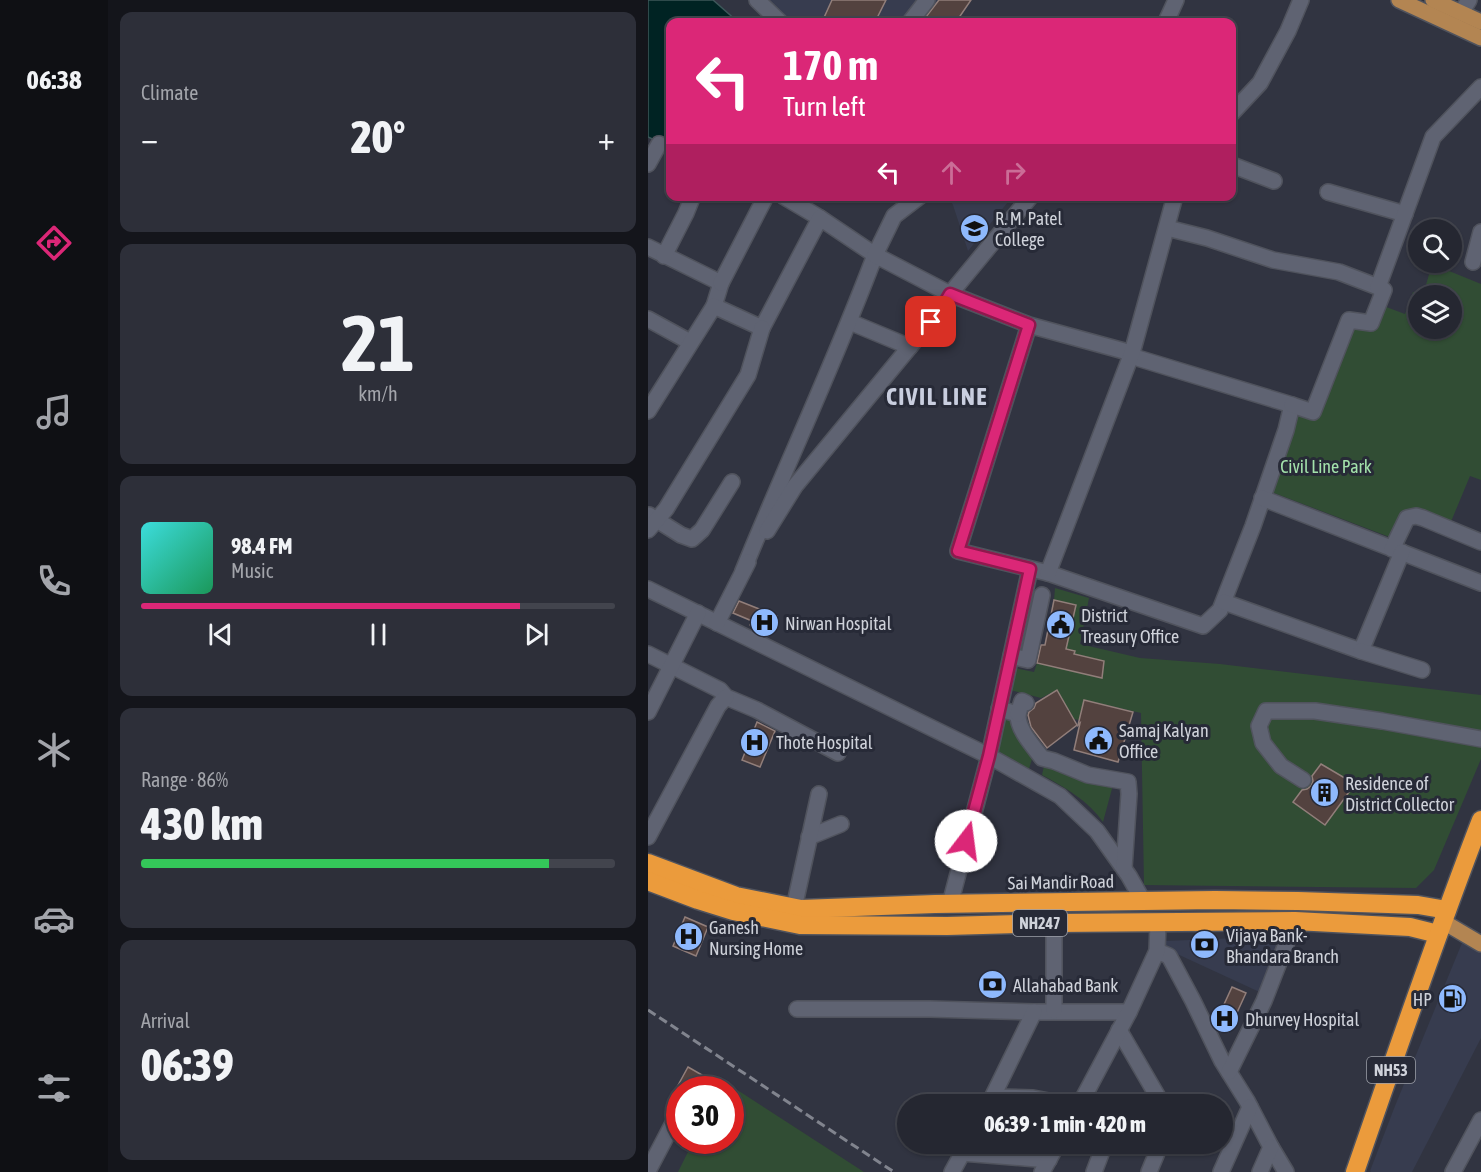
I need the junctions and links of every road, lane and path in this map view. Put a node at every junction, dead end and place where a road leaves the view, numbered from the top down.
1 (757, 0) edge
2 (927, 0) edge
3 (1176, 0) edge
4 (1301, 0) edge
5 (1399, 0) edge
6 (1433, 0) edge
7 (1465, 6) edge
8 (776, 18) edge
9 (913, 18) edge
10 (1168, 18) edge
11 (1481, 22) edge
12 (1481, 38) edge
13 (1481, 87) edge
14 (1236, 105) edge
15 (658, 144) dead end
16 (648, 164) edge
17 (1236, 167) edge
18 (1274, 181) dead end
19 (1328, 192) dead end
20 (691, 201) edge
21 (763, 201) edge
22 (791, 201) edge
23 (914, 201) edge
24 (1027, 201) edge
25 (1174, 201) edge
26 (1405, 214) junction
27 (820, 218) junction
28 (1167, 228) junction
29 (1481, 232) edge
30 (648, 247) edge
31 (875, 255) junction
32 (664, 256) junction
33 (1473, 262) dead end
34 (721, 283) junction
35 (1378, 287) junction
36 (950, 294) junction
37 (714, 306) junction
38 (648, 319) edge
39 (850, 322) junction
40 (1029, 325) junction
41 (762, 328) junction
42 (690, 342) junction
43 (910, 347) junction
44 (1131, 355) junction
45 (1293, 405) junction
46 (648, 411) edge
47 (732, 482) dead end
48 (1262, 498) junction
49 (651, 521) edge
50 (1481, 542) edge
51 (1397, 550) junction
52 (1030, 569) junction
53 (743, 571) junction
54 (1048, 573) junction
55 (1481, 583) edge
56 (648, 588) edge
57 (1042, 594) dead end
58 (1224, 602) junction
59 (698, 613) junction
60 (717, 623) junction
61 (1361, 651) junction
62 (648, 654) edge
63 (1011, 656) junction
64 (671, 666) junction
65 (1422, 670) dead end
66 (726, 697) junction
67 (999, 709) junction
68 (649, 710) edge
69 (1481, 739) edge
70 (838, 753) dead end
71 (989, 756) junction
72 (1044, 759) junction
73 (1303, 780) dead end
74 (1035, 783) junction
75 (819, 794) dead end
76 (1481, 820) edge
77 (841, 824) dead end
78 (648, 837) edge
79 (809, 837) junction
80 (648, 863) edge
81 (1124, 868) junction
82 (1459, 876) junction
83 (648, 880) edge
84 (1143, 901) junction
85 (950, 904) junction
86 (1418, 905) junction
87 (792, 915) junction
88 (1296, 921) junction
89 (1442, 922) junction
90 (1054, 923) junction
91 (1150, 923) junction
92 (1410, 927) junction
93 (1481, 944) edge
94 (1157, 951) junction
95 (1427, 969) junction
96 (797, 1009) dead end
97 (1054, 1011) junction
98 (1034, 1012) junction
99 (1129, 1012) junction
100 (1119, 1030) junction
101 (1229, 1072) junction
102 (995, 1094) edge
103 (1085, 1094) edge
104 (1156, 1094) edge
105 (1250, 1107) junction
106 (1481, 1120) edge
107 (666, 1137) edge
108 (1271, 1147) junction
109 (962, 1154) edge
110 (992, 1154) edge
111 (1101, 1154) edge
112 (1157, 1154) edge
113 (1045, 1166) edge
114 (648, 1171) edge
115 (952, 1172) edge
116 (1094, 1172) edge
117 (1149, 1172) edge
118 (1221, 1172) edge
119 (1260, 1172) edge
120 (1286, 1172) edge
121 (1355, 1172) edge
122 (1453, 1172) edge

1 - 8 street
2 - 9 street
3 - 10 street
4 - 14 street
5 - 12 main road
6 - 7 main road
7 - 11 main road
13 - 26 street
15 - 16 street
17 - 18 street
19 - 26 street
20 - 32 street
21 - 34 street
22 - 27 street
23 - 31 street
24 - 36 street
25 - 28 street
26 - 35 street
27 - 31 street
27 - 41 street
28 - 35 street
28 - 44 street
29 - 33 street
30 - 32 street
31 - 36 street
31 - 39 street
32 - 34 street
34 - 37 street
35 - 45 street
36 - 40 street
36 - 43 street
37 - 41 street
37 - 42 street
38 - 42 street
39 - 43 street
39 - 53 street
40 - 44 street
40 - 52 street
41 - 49 street
42 - 46 street
43 - 53 street
44 - 45 street
44 - 54 street
45 - 48 street
47 - 49 street
48 - 51 street
48 - 58 street
50 - 51 street
51 - 55 street
51 - 61 street
52 - 54 street
52 - 63 street
53 - 60 street
54 - 58 street
56 - 59 street
57 - 63 street
58 - 61 street
59 - 60 street
59 - 64 street
60 - 71 street
61 - 65 street
62 - 64 street
63 - 67 street
64 - 66 street
64 - 68 street
66 - 70 street
66 - 78 street
67 - 71 street
67 - 72 street
69 - 73 street
71 - 74 street
71 - 85 street
72 - 74 street
72 - 81 street
74 - 81 street
75 - 79 street
76 - 82 highway, NH53
77 - 79 street
79 - 87 street
80 - 87 highway, Sai Mandir Road / NH247
81 - 84 street
82 - 86 highway
82 - 89 highway, NH53
83 - 87 highway, Sai Mandir Road / NH247
84 - 85 highway, Sai Mandir Road / NH247
84 - 86 highway, Sai Mandir Road / NH247
84 - 91 highway
85 - 87 highway, Sai Mandir Road / NH247
86 - 89 highway, Sai Mandir Road / NH247
87 - 90 highway, Sai Mandir Road / NH247
88 - 91 highway, Sai Mandir Road / NH247
88 - 92 highway, Sai Mandir Road / NH247
88 - 101 street
89 - 92 highway, Sai Mandir Road / NH247
89 - 93 main road
89 - 95 highway, NH53
90 - 91 highway, Sai Mandir Road / NH247
90 - 97 street
91 - 94 street
92 - 95 highway
94 - 99 street
94 - 101 street
95 - 121 highway, NH53
96 - 98 street
97 - 98 street
97 - 99 street
98 - 102 street
99 - 100 street
100 - 103 street
100 - 104 street
101 - 105 street
105 - 108 street
105 - 118 street
106 - 122 street
107 - 114 street
108 - 119 street
108 - 120 street
109 - 115 street
110 - 113 street
111 - 116 street
112 - 117 street

